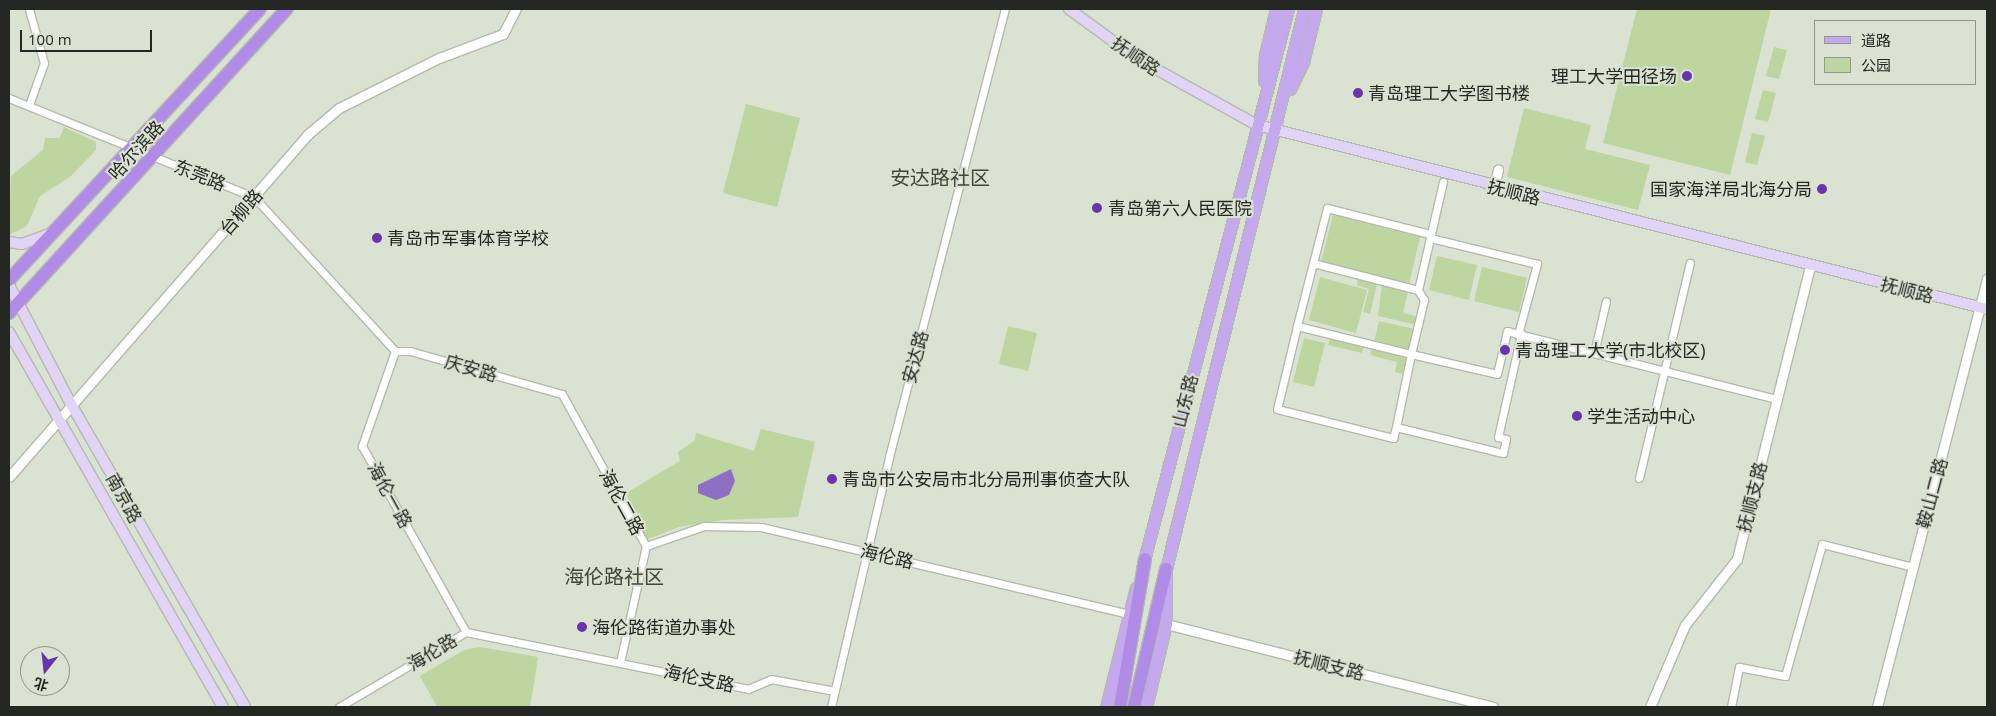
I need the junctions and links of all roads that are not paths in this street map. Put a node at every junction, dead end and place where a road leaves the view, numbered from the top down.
1 (29, 9) edge
2 (260, 9) edge
3 (286, 9) edge
4 (516, 9) edge
5 (1005, 9) edge
6 (1068, 9) edge
7 (1276, 9) edge
8 (1288, 9) edge
9 (1304, 9) edge
10 (1316, 9) edge
11 (1264, 95) junction
12 (9, 98) edge
13 (1284, 100) junction
14 (29, 105) junction
15 (1257, 125) junction
16 (1277, 129) junction
17 (132, 148) junction
18 (154, 156) junction
19 (1498, 169) dead end
20 (1443, 178) junction
21 (1494, 187) junction
22 (254, 197) junction
23 (50, 234) junction
24 (1430, 236) junction
25 (9, 242) edge
26 (1313, 263) junction
27 (1690, 263) dead end
28 (1810, 266) junction
29 (1987, 279) edge
30 (9, 280) edge
31 (9, 285) edge
32 (1418, 290) junction
33 (1606, 301) dead end
34 (13, 308) edge
35 (1984, 308) edge
36 (1297, 326) junction
37 (9, 332) edge
38 (1520, 334) junction
39 (394, 351) junction
40 (1594, 352) junction
41 (1411, 354) junction
42 (1663, 370) junction
43 (547, 390) joint
44 (1777, 399) junction
45 (71, 404) junction
46 (56, 421) junction
47 (1396, 427) junction
48 (9, 477) edge
49 (1639, 478) dead end
50 (646, 546) junction
51 (866, 552) junction
52 (1144, 559) junction
53 (1913, 567) junction
54 (1166, 570) junction
55 (1128, 614) junction
56 (1166, 624) junction
57 (466, 632) junction
58 (620, 662) junction
59 (835, 691) junction
60 (223, 707) edge
61 (245, 707) edge
62 (339, 707) edge
63 (831, 707) edge
64 (1106, 707) edge
65 (1120, 707) edge
66 (1134, 707) edge
67 (1146, 707) edge
68 (1493, 707) edge
69 (1650, 707) edge
70 (1731, 707) edge
71 (1877, 707) edge

1 - 14 street
2 - 17 highway, 哈尔滨路
3 - 18 highway, 哈尔滨路
4 - 22 street, 台柳路
5 - 51 street, 安达路
6 - 15 main road, 抚顺路
7 - 11 main road, 山东路
8 - 11 main road, 山东路
9 - 13 main road, 山东路
10 - 13 main road, 山东路
11 - 15 main road, 山东路
12 - 14 street, 东莞路
13 - 16 main road, 山东路
14 - 17 street, 东莞路
15 - 16 main road, 抚顺路
15 - 52 main road, 山东路
16 - 20 main road, 抚顺路
16 - 54 main road, 山东路
17 - 18 street, 东莞路
17 - 23 highway, 哈尔滨路
18 - 22 street, 东莞路
18 - 34 highway, 哈尔滨路
19 - 21 street
20 - 21 main road, 抚顺路
20 - 24 street
21 - 28 main road, 抚顺路
22 - 39 street, 东莞路
22 - 45 street, 台柳路
23 - 25 main road
23 - 30 highway, 哈尔滨路
24 - 26 street
24 - 32 street
24 - 38 street
26 - 32 street
26 - 36 street
27 - 42 street
28 - 35 main road, 抚顺路
28 - 44 street, 抚顺支路
29 - 35 street, 鞍山二路
31 - 34 main road, 南京路
32 - 41 street
33 - 40 street
34 - 45 main road, 南京路
35 - 53 street, 鞍山二路
36 - 41 street
36 - 47 street
37 - 46 main road, 南京路
38 - 40 street
38 - 41 street
38 - 47 street
39 - 43 street, 庆安路
39 - 57 street, 海伦一路
40 - 42 street
41 - 47 street
42 - 44 street
42 - 49 street
43 - 50 street, 海伦二路
44 - 69 street, 抚顺支路
45 - 46 street, 台柳路
45 - 61 main road, 南京路
46 - 48 street, 台柳路
46 - 60 main road, 南京路
50 - 51 street, 海伦路
50 - 58 street, 海伦二路
51 - 55 street, 海伦路
51 - 59 street, 安达路
52 - 55 main road, 山东路
52 - 65 highway
53 - 70 street
53 - 71 street, 鞍山二路
54 - 56 main road, 山东路
54 - 66 highway
55 - 64 main road, 山东路
56 - 67 main road, 山东路
56 - 68 street, 抚顺支路
57 - 58 street, 海伦路
57 - 62 street, 海伦路
58 - 59 street, 海伦支路
59 - 63 street, 安达路

